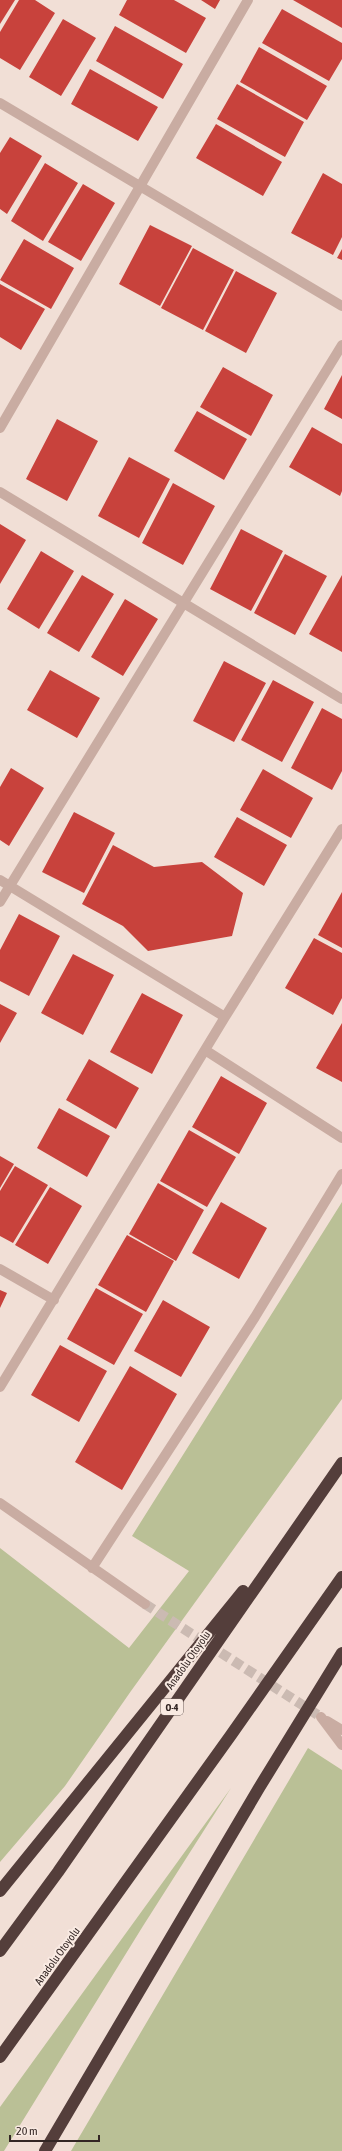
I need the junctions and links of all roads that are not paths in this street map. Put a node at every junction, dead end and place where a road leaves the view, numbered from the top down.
1 (248, 0) edge
2 (0, 103) edge
3 (141, 185) junction
4 (342, 306) edge
5 (342, 344) edge
6 (0, 428) edge
7 (0, 492) edge
8 (184, 605) junction
9 (342, 699) edge
10 (342, 829) edge
11 (0, 880) edge
12 (10, 886) junction
13 (0, 902) edge
14 (225, 1017) junction
15 (205, 1050) junction
16 (342, 1138) edge
17 (342, 1174) edge
18 (0, 1269) edge
19 (54, 1300) junction
20 (0, 1387) edge
21 (342, 1463) edge
22 (0, 1504) edge
23 (306, 1514) junction
24 (92, 1568) junction
25 (342, 1576) edge
26 (145, 1604) tunnel mouth
27 (342, 1653) edge
28 (342, 1730) edge
29 (342, 1745) edge
30 (0, 1891) edge
31 (0, 1951) edge
32 (0, 2057) edge
33 (45, 2151) edge

1 - 3 street
2 - 3 street
3 - 4 street
3 - 6 street
5 - 8 street
7 - 8 street
8 - 9 street
8 - 12 street
10 - 14 street
11 - 12 street
12 - 13 street
12 - 14 street
14 - 15 street
15 - 16 street
15 - 19 street
17 - 24 street
18 - 19 street
19 - 20 street
21 - 23 highway, Anadolu Otoyolu / O-4
22 - 24 street
23 - 30 highway
23 - 31 highway, Anadolu Otoyolu / O-4
24 - 26 street
25 - 32 highway, Anadolu Otoyolu
27 - 33 highway
28 - 29 street

